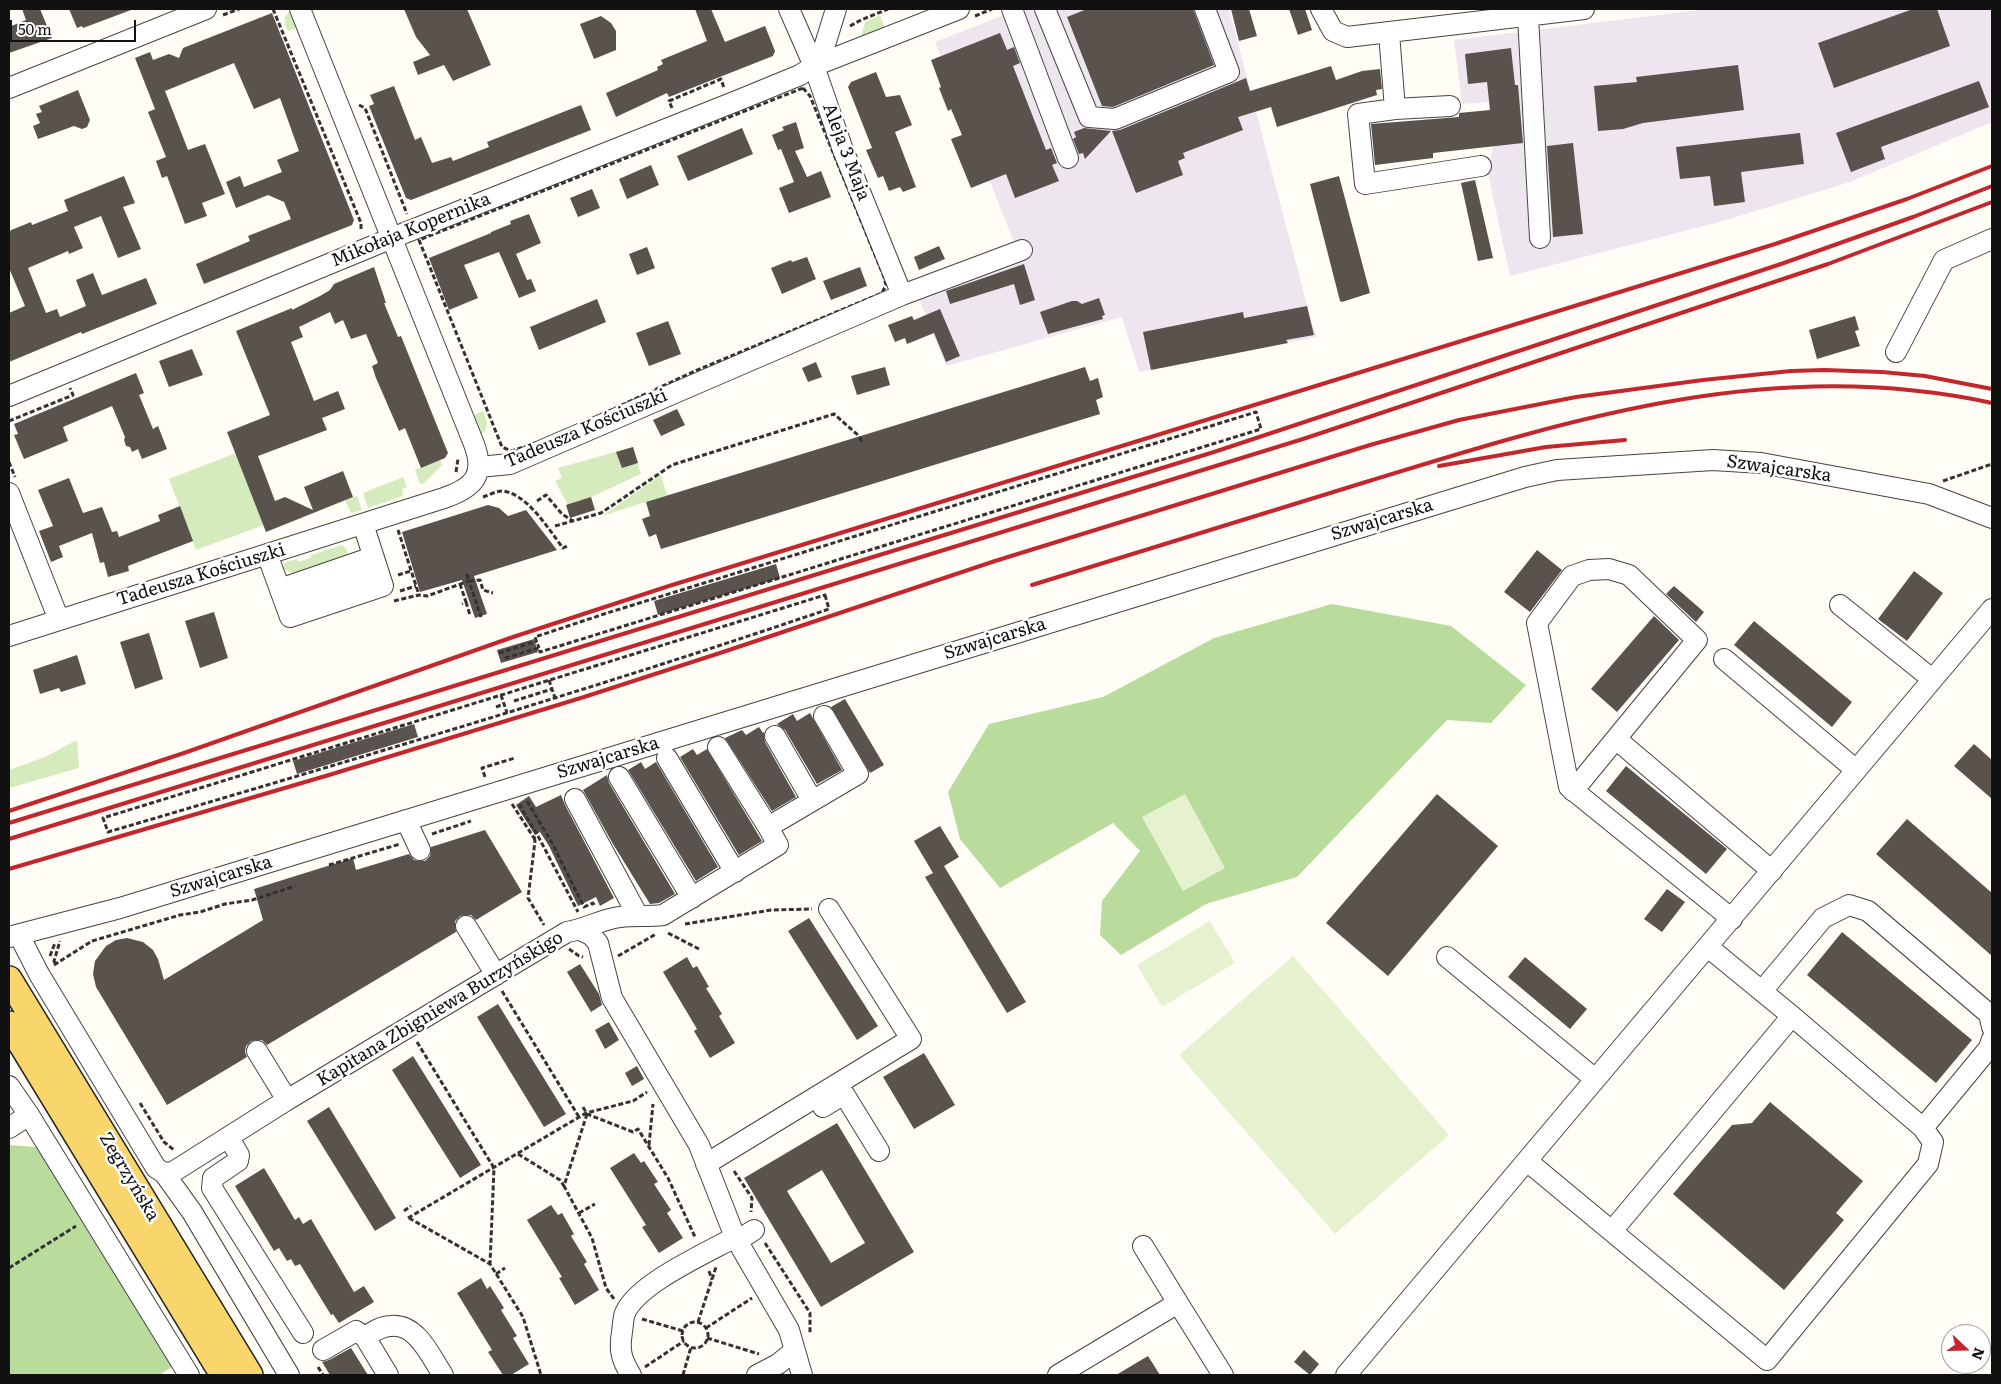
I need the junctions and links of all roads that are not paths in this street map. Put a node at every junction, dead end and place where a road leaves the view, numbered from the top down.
1 (206, 9) edge
2 (300, 9) edge
3 (836, 9) edge
4 (959, 9) edge
5 (1012, 9) edge
6 (1045, 9) edge
7 (1205, 9) edge
8 (1323, 9) edge
9 (1584, 9) edge
10 (791, 12) edge
11 (1528, 16) junction
12 (1389, 33) junction
13 (814, 66) junction
14 (9, 88) edge
15 (1450, 106) dead end
16 (1395, 109) junction
17 (1068, 158) dead end
18 (1482, 166) dead end
19 (392, 238) junction
20 (1540, 238) dead end
21 (1992, 239) edge
22 (1022, 250) dead end
23 (902, 295) junction
24 (1896, 352) dead end
25 (9, 396) edge
26 (479, 467) junction
27 (12, 486) edge
28 (1992, 518) edge
29 (363, 524) junction
30 (16, 533) edge
31 (268, 554) junction
32 (376, 564) junction
33 (282, 596) junction
34 (1840, 605) dead end
35 (1992, 609) edge
36 (59, 620) junction
37 (9, 636) edge
38 (1724, 659) dead end
39 (1932, 680) junction
40 (824, 716) dead end
41 (775, 736) dead end
42 (1616, 739) junction
43 (718, 747) dead end
44 (666, 758) dead end
45 (1856, 770) junction
46 (619, 778) dead end
47 (1573, 791) junction
48 (575, 798) dead end
49 (812, 800) junction
50 (406, 820) junction
51 (768, 827) junction
52 (418, 845) road end
53 (1772, 871) junction
54 (735, 872) junction
55 (692, 898) junction
56 (823, 910) road end
57 (638, 916) junction
58 (1732, 919) junction
59 (466, 926) dead end
60 (580, 930) junction
61 (14, 936) edge
62 (1708, 947) junction
63 (1447, 957) dead end
64 (9, 979) edge
65 (498, 982) junction
66 (1762, 991) junction
67 (1792, 1016) junction
68 (9, 1024) edge
69 (1992, 1027) edge
70 (1992, 1038) edge
71 (257, 1051) dead end
72 (1596, 1079) junction
73 (9, 1086) edge
74 (287, 1100) junction
75 (29, 1115) junction
76 (9, 1128) edge
77 (1923, 1128) junction
78 (229, 1138) junction
79 (879, 1151) dead end
80 (104, 1157) junction
81 (1527, 1161) junction
82 (708, 1170) junction
83 (164, 1173) junction
84 (1612, 1231) junction
85 (737, 1238) junction
86 (1143, 1246) dead end
87 (1178, 1303) junction
88 (303, 1333) dead end
89 (365, 1337) junction
90 (323, 1350) dead end
91 (794, 1351) junction
92 (635, 1373) edge
93 (189, 1375) edge
94 (223, 1375) edge
95 (250, 1375) edge
96 (289, 1375) edge
97 (388, 1375) edge
98 (443, 1375) edge
99 (757, 1375) edge
100 (802, 1375) edge
101 (1058, 1375) edge
102 (1223, 1375) edge
103 (1346, 1375) edge

1 - 14 street
2 - 19 street
3 - 13 street
4 - 13 street, Mikołaja Kopernika
5 - 17 street
6 - 7 street
8 - 12 street
9 - 11 street
10 - 13 street, Aleja 3 Maja
11 - 12 street
11 - 20 street
12 - 16 street
13 - 19 street, Mikołaja Kopernika
13 - 23 street, Aleja 3 Maja
15 - 16 street
16 - 18 street
19 - 25 street, Mikołaja Kopernika
19 - 26 street
21 - 24 street
22 - 23 street, Tadeusza Kościuszki
23 - 26 street, Tadeusza Kościuszki
26 - 29 street, Tadeusza Kościuszki
27 - 30 street
28 - 50 street, Szwajcarska
29 - 31 street, Tadeusza Kościuszki
29 - 32 street
30 - 36 street
31 - 33 street
31 - 36 street, Tadeusza Kościuszki
32 - 33 street
32 - 33 street
34 - 39 street
35 - 39 street
36 - 37 street, Tadeusza Kościuszki
38 - 45 street
39 - 45 street
40 - 49 street
41 - 49 street
42 - 47 street
42 - 47 street
42 - 53 street
43 - 51 street
44 - 54 street
45 - 53 street
46 - 55 street
47 - 58 street
48 - 57 street
49 - 51 street
50 - 52 street
50 - 61 street, Szwajcarska
51 - 54 street, Kapitana Zbigniewa Burzyńskigo
53 - 58 street
54 - 55 street, Kapitana Zbigniewa Burzyńskigo
55 - 57 street, Kapitana Zbigniewa Burzyńskigo
56 - 82 street
57 - 60 street, Kapitana Zbigniewa Burzyńskigo
58 - 62 street
59 - 65 street
60 - 65 street, Kapitana Zbigniewa Burzyńskigo
60 - 82 street
61 - 83 street
62 - 66 street
62 - 72 street
63 - 72 street
64 - 80 main road, Zegrzyńska
65 - 74 street, Kapitana Zbigniewa Burzyńskigo
66 - 67 street
66 - 69 street
67 - 77 street
67 - 84 street
68 - 80 main road, Zegrzyńska
70 - 77 street
71 - 74 street
72 - 81 street
73 - 75 street
74 - 78 street, Kapitana Zbigniewa Burzyńskigo
75 - 76 street
75 - 93 street
77 - 84 street
78 - 83 street, Kapitana Zbigniewa Burzyńskigo
78 - 88 street
79 - 82 street
80 - 94 main road, Zegrzyńska
80 - 95 main road, Zegrzyńska
81 - 84 street
81 - 103 street
82 - 85 street
83 - 96 street
85 - 91 street
85 - 92 street
86 - 87 street
87 - 101 street
87 - 102 street
89 - 90 street
89 - 97 street
89 - 98 street
91 - 99 street
91 - 100 street

